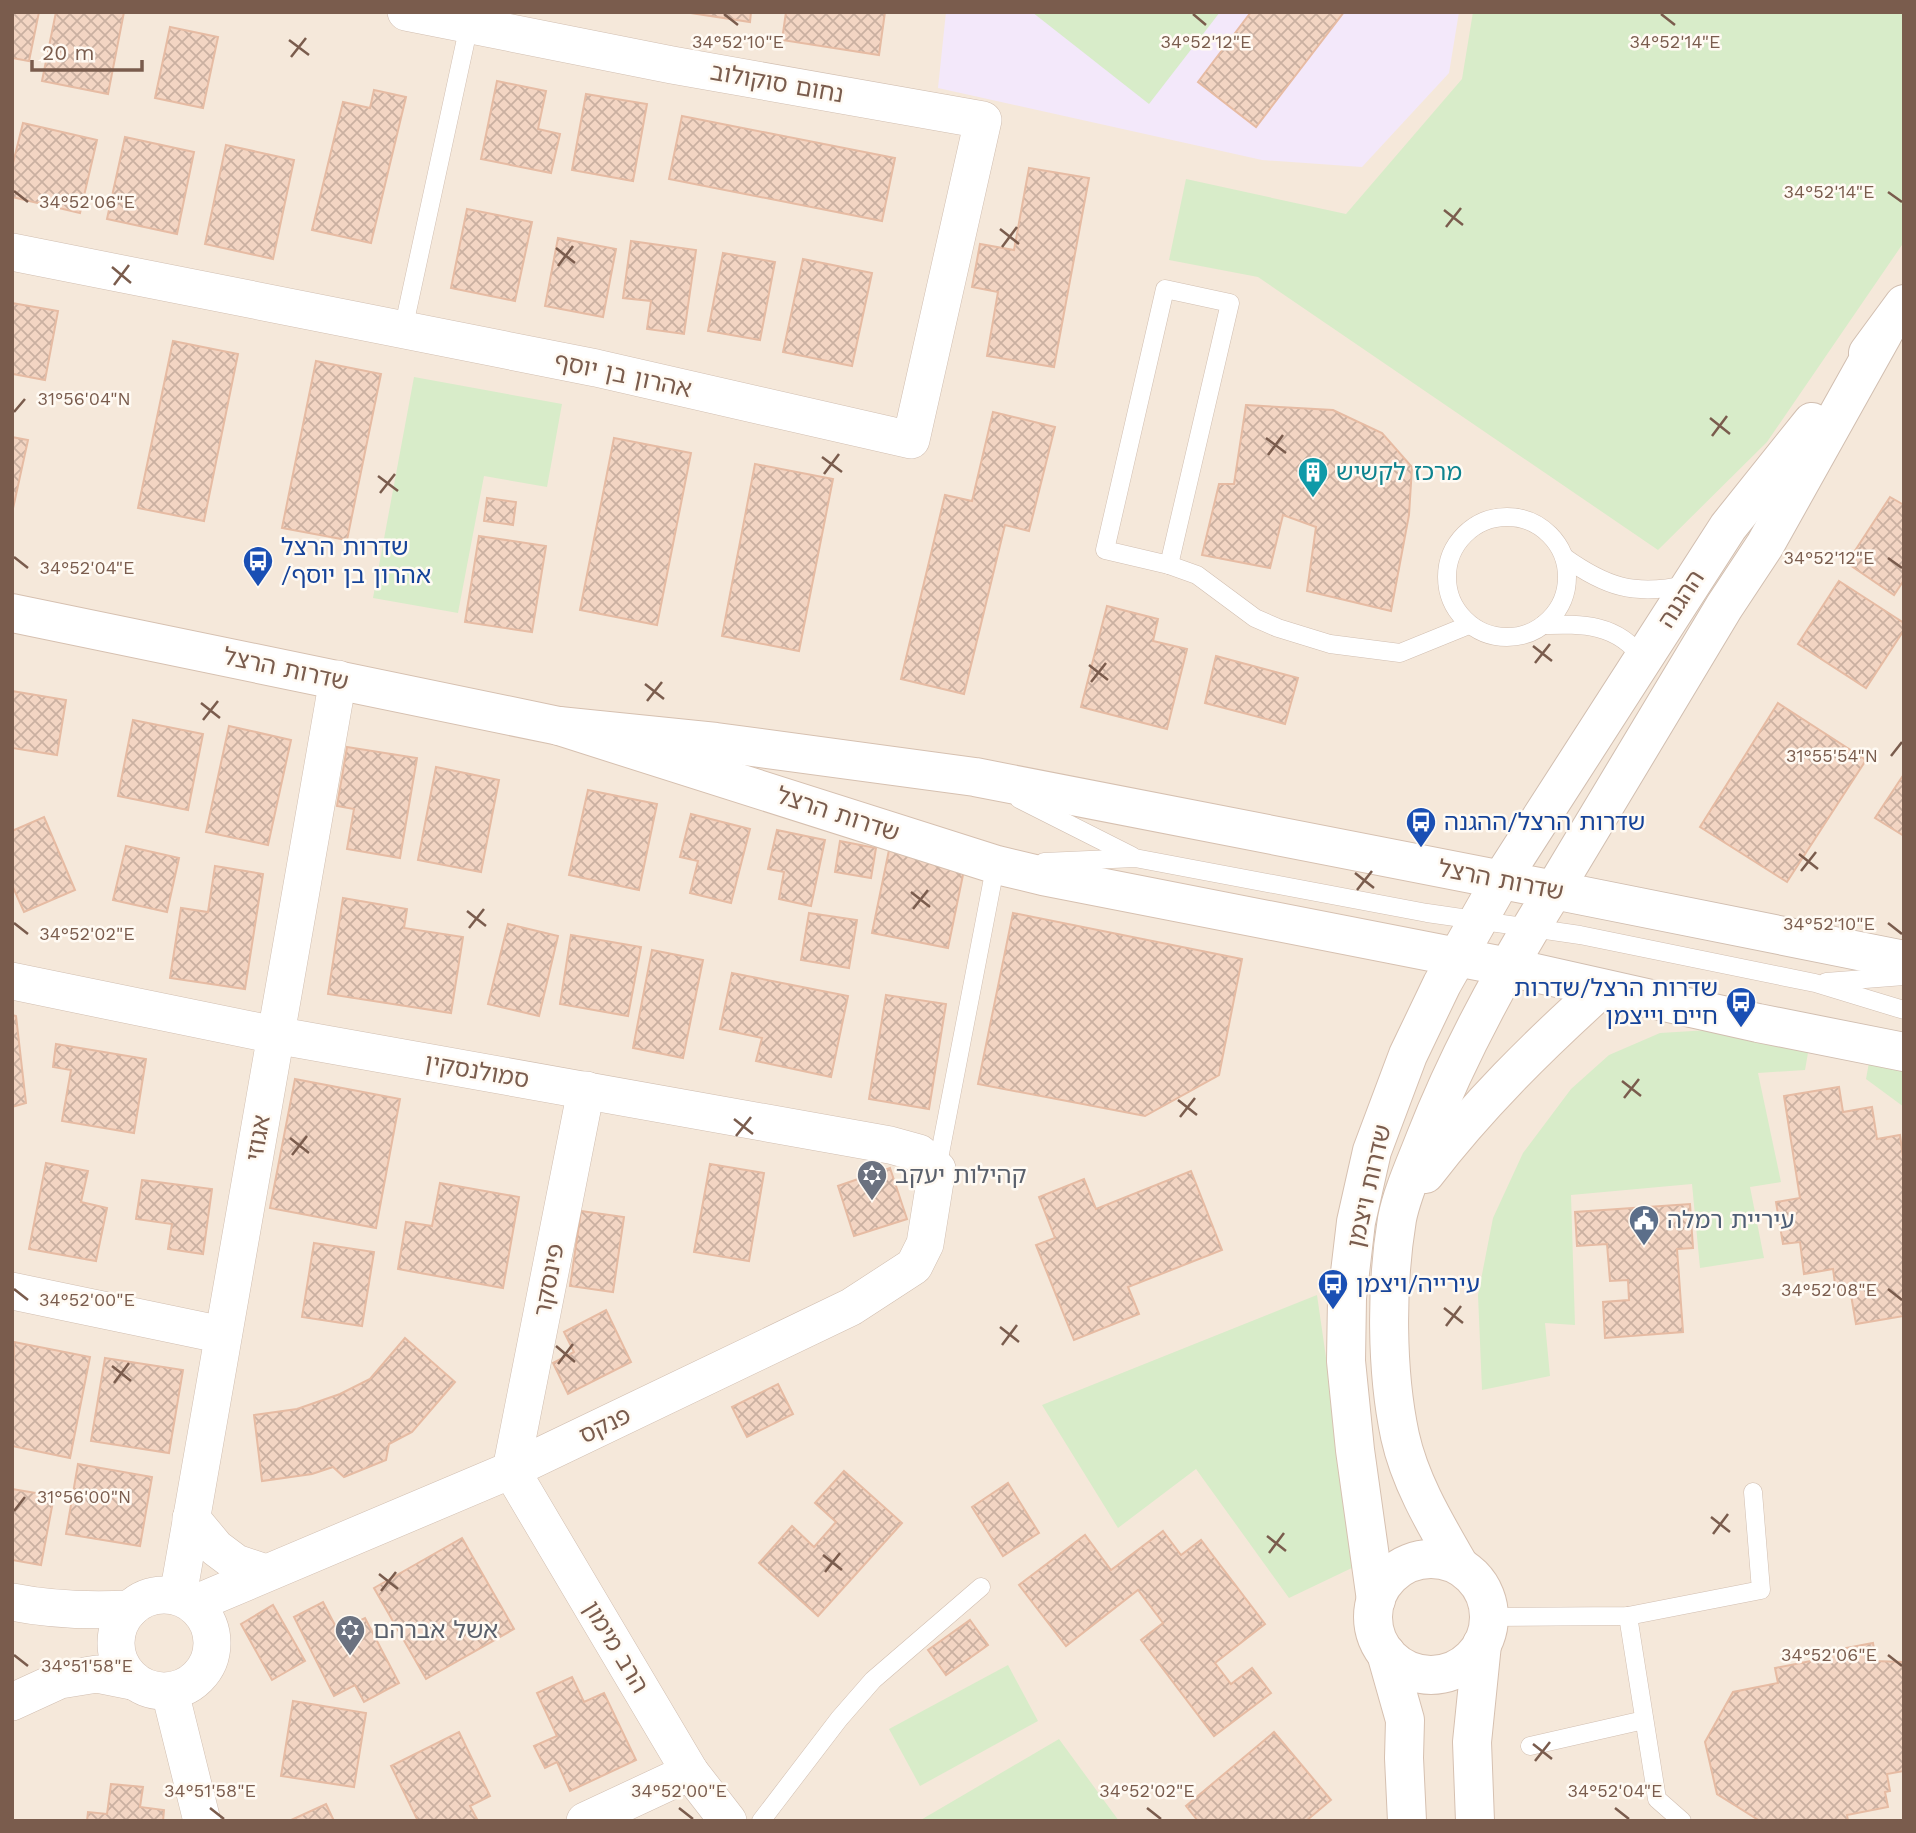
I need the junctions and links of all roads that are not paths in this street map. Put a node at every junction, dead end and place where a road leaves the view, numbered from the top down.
1 (406, 12) edge
2 (469, 25) junction
3 (983, 120) joint
4 (12, 252) edge
5 (1893, 319) edge
6 (403, 330) junction
7 (1564, 557) junction
8 (1169, 565) junction
9 (1689, 585) junction
10 (12, 613) edge
11 (1469, 625) junction
12 (1543, 625) junction
13 (1643, 659) junction
14 (338, 680) junction
15 (559, 726) junction
16 (975, 777) junction
17 (1135, 858) junction
18 (995, 869) junction
19 (1501, 880) junction
20 (1553, 890) junction
21 (1478, 920) junction
22 (1531, 928) junction
23 (1458, 956) junction
24 (1904, 960) edge
25 (1508, 967) junction
26 (1904, 976) edge
27 (12, 981) edge
28 (1815, 983) junction
29 (1601, 989) junction
30 (1904, 1010) edge
31 (275, 1035) junction
32 (1904, 1052) edge
33 (586, 1090) junction
34 (937, 1169) junction
35 (1398, 1217) junction
36 (12, 1291) edge
37 (223, 1335) junction
38 (511, 1470) junction
39 (1753, 1492) dead end
40 (191, 1518) junction
41 (1459, 1566) junction
42 (266, 1573) junction
43 (981, 1587) dead end
44 (186, 1600) junction
45 (1376, 1600) junction
46 (12, 1602) edge
47 (130, 1609) junction
48 (1628, 1616) junction
49 (1486, 1630) junction
50 (1386, 1653) junction
51 (132, 1681) junction
52 (170, 1692) junction
53 (12, 1702) edge
54 (1644, 1720) junction
55 (1531, 1746) dead end
56 (690, 1772) junction
57 (202, 1821) edge
58 (585, 1821) edge
59 (727, 1821) edge
60 (761, 1821) edge
61 (1407, 1821) edge
62 (1475, 1821) edge
63 (1682, 1821) edge

1 - 2 street, נחום סוקולוב
2 - 3 street, נחום סוקולוב
2 - 6 lane
3 - 6 street, אהרון בן יוסף
4 - 6 street, אהרון בן יוסף
5 - 9 main road, ההגנה
5 - 20 main road, ההגנה
7 - 9 lane
7 - 11 lane
7 - 12 lane
8 - 8 lane
8 - 11 lane
9 - 13 main road, ההגנה
10 - 14 main road, שדרות הרצל
11 - 12 lane
12 - 13 lane
13 - 19 main road, ההגנה
14 - 15 main road, שדרות הרצל
14 - 31 street, אגוזי
15 - 16 main road, שדרות הרצל
15 - 18 main road, שדרות הרצל
16 - 17 lane, שדרות הרצל
16 - 19 main road, שדרות הרצל
17 - 18 lane, שדרות הרצל
17 - 21 lane, שדרות הרצל
18 - 23 main road, שדרות הרצל
18 - 34 lane
19 - 20 main road, שדרות הרצל
19 - 21 main road, שדרות ויצמן
20 - 22 main road, שדרות ויצמן
20 - 24 main road, שדרות הרצל
21 - 22 lane, שדרות הרצל
21 - 23 main road, שדרות ויצמן
22 - 25 main road, שדרות ויצמן
22 - 28 lane, שדרות הרצל
23 - 25 main road, שדרות הרצל
23 - 45 main road, שדרות ויצמן
25 - 29 main road, שדרות הרצל
25 - 35 main road, שדרות ויצמן
26 - 28 lane, שדרות הרצל
27 - 31 street, סמולנסקין
28 - 30 lane, שדרות הרצל
29 - 32 main road, שדרות הרצל
29 - 35 main road
31 - 33 street, סמולנסקין
31 - 37 street, אגוזי
33 - 34 street, סמולנסקין
33 - 38 street, פינסקר
34 - 38 street, פנקס
35 - 41 main road, שדרות ויצמן
36 - 37 street
37 - 40 street, אגוזי
38 - 42 street, פנקס
38 - 56 street, הרב מימון
39 - 48 lane
40 - 42 street
40 - 44 street, אגוזי
41 - 45 main road
41 - 49 main road
42 - 44 street, פנקס
43 - 60 lane
44 - 47 street
44 - 52 street
45 - 50 main road
46 - 47 street
47 - 51 street
48 - 49 lane
48 - 54 lane
49 - 50 main road
49 - 62 main road
50 - 61 main road
51 - 52 street
51 - 53 street
52 - 57 street
54 - 55 lane
54 - 63 lane
56 - 58 street
56 - 59 street, הרב מימון

